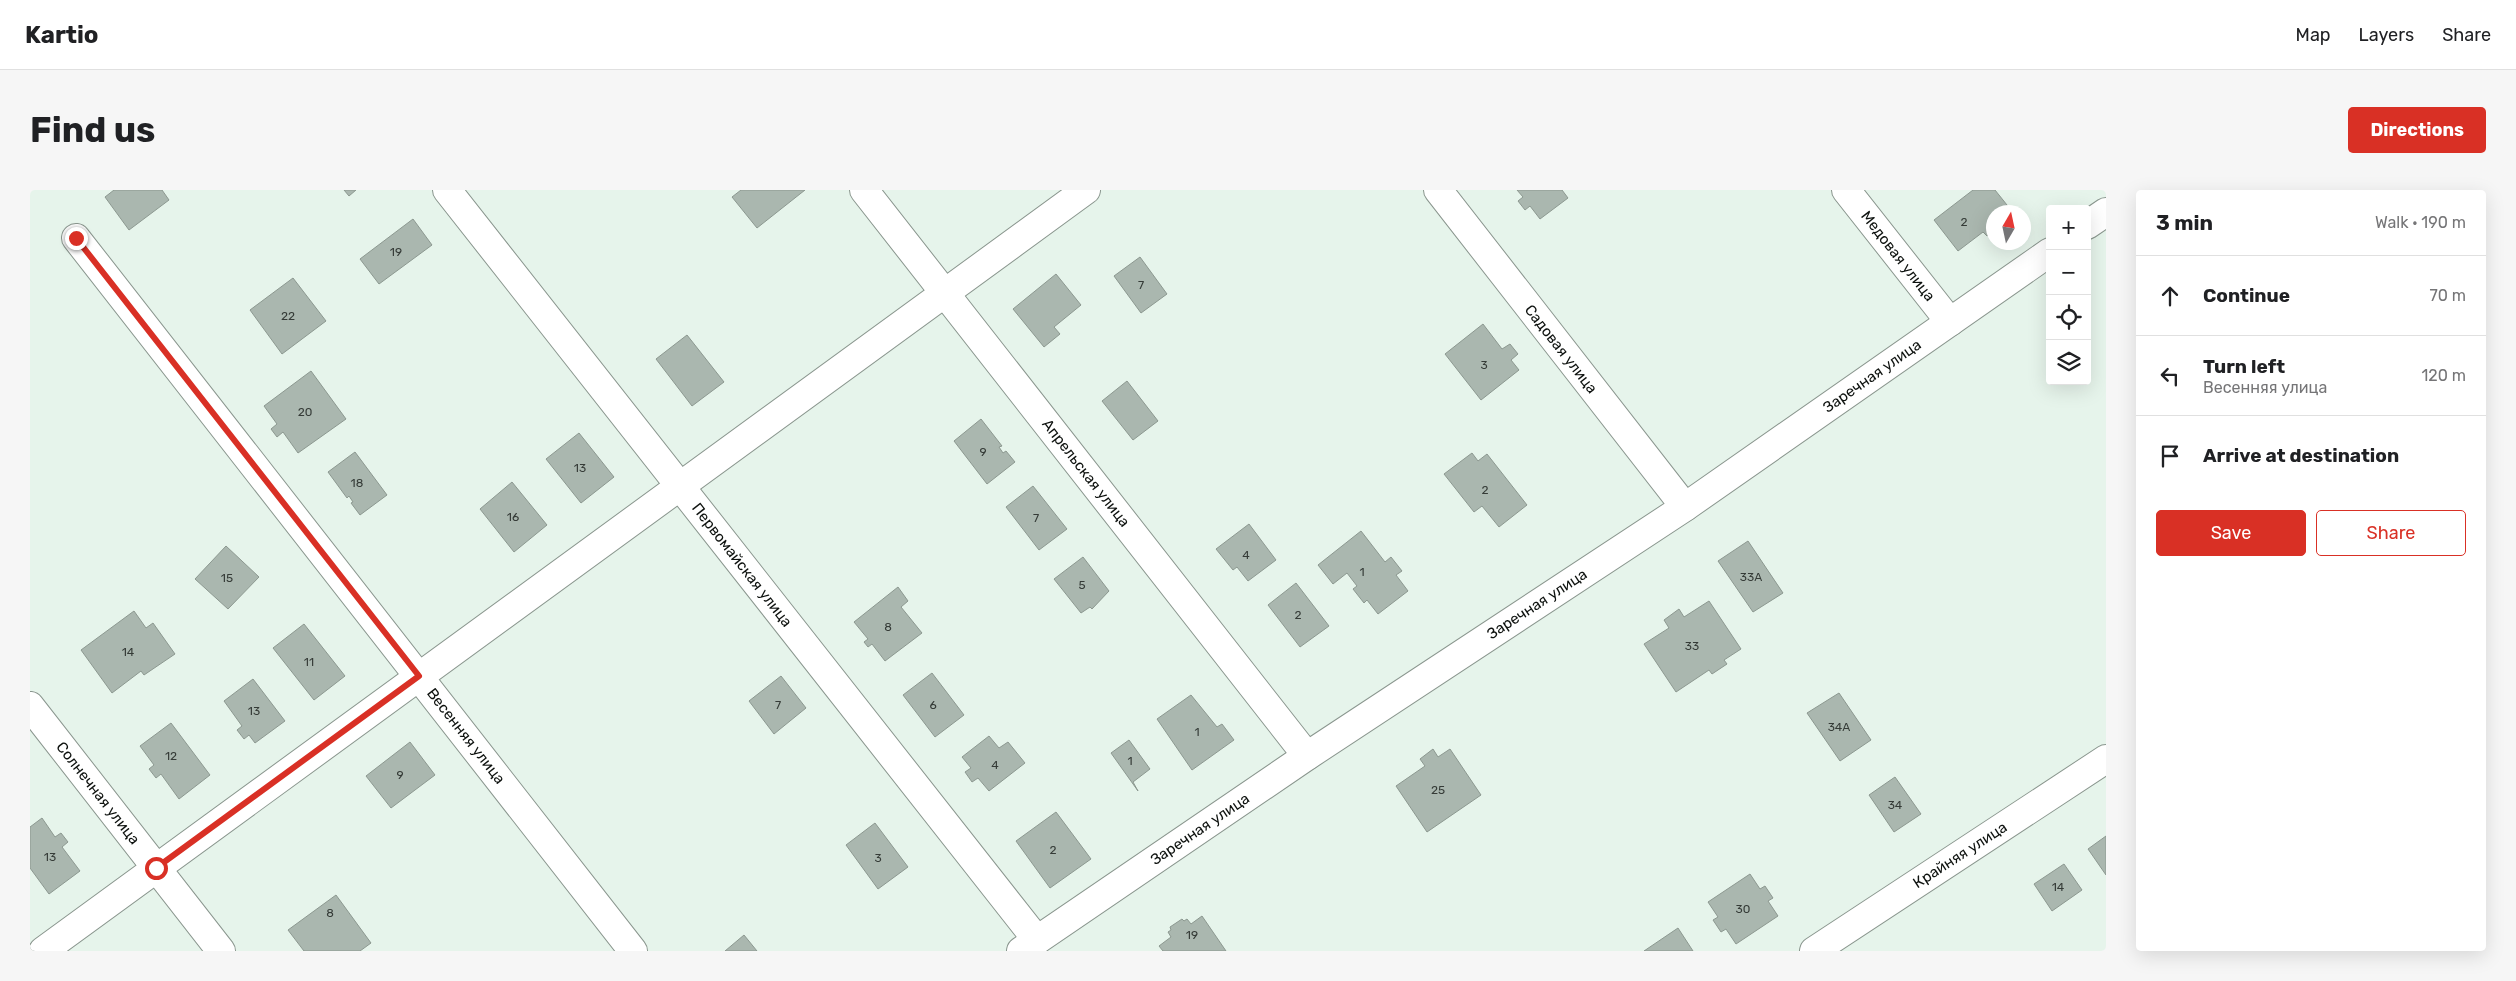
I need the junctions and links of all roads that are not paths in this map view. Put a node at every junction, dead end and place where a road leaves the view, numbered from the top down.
1 (447, 190) edge
2 (864, 190) edge
3 (1086, 190) edge
4 (1438, 190) edge
5 (1846, 190) edge
6 (2106, 212) edge
7 (2091, 223) edge
8 (76, 238) dead end
9 (2046, 255) edge
10 (1950, 322) junction
11 (680, 486) junction
12 (1684, 508) junction
13 (419, 676) junction
14 (30, 706) edge
15 (1307, 756) junction
16 (2106, 758) edge
17 (156, 868) junction
18 (1029, 946) edge
19 (43, 951) edge
20 (221, 951) edge
21 (633, 951) edge
22 (1814, 951) edge

1 - 11 street, Первомайская улица
2 - 15 street, Апрельская улица
3 - 11 street
4 - 12 street, Садовая улица
5 - 10 street, Медовая улица
6 - 7 street
8 - 13 street, Весенняя улица
9 - 10 street, Заречная улица
10 - 12 street, Заречная улица
11 - 13 street
11 - 18 street, Первомайская улица
12 - 15 street, Заречная улица
13 - 17 street
13 - 21 street, Весенняя улица
14 - 17 street, Солнечная улица
15 - 18 street, Заречная улица
16 - 22 street, Крайняя улица
17 - 19 street
17 - 20 street, Солнечная улица

